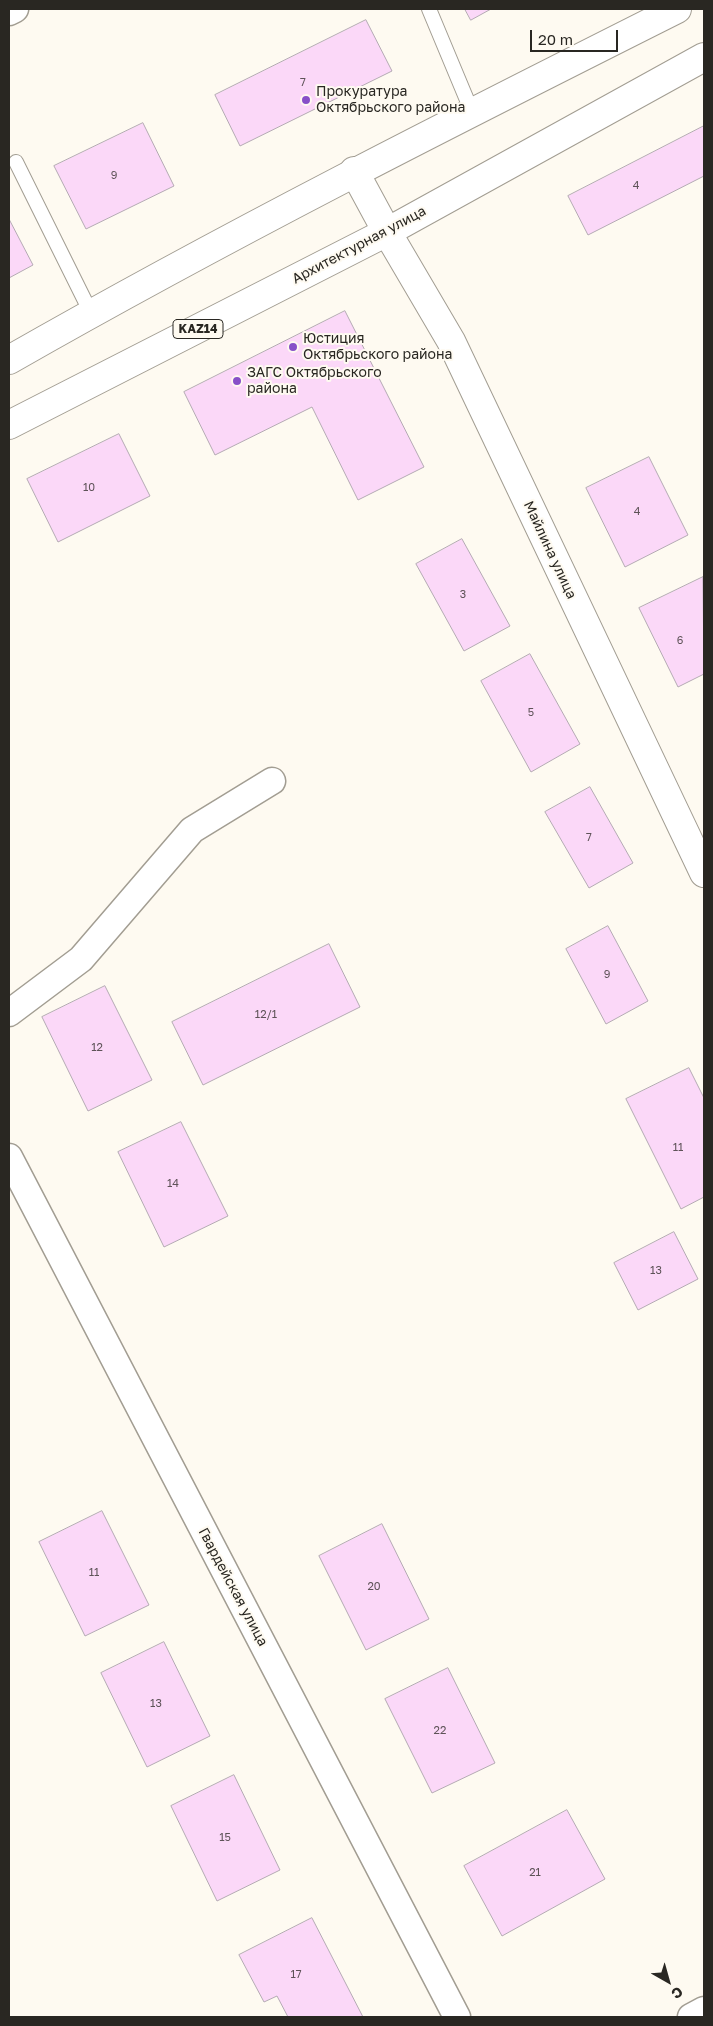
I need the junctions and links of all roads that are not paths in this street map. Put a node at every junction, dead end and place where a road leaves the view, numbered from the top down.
1 (15, 9) edge
2 (429, 9) edge
3 (677, 9) edge
4 (9, 12) edge
5 (704, 56) edge
6 (472, 112) junction
7 (16, 162) dead end
8 (354, 171) junction
9 (386, 232) junction
10 (92, 313) junction
11 (9, 360) edge
12 (9, 425) edge
13 (272, 781) dead end
14 (704, 873) edge
15 (9, 1013) edge
16 (9, 1158) edge
17 (704, 2010) edge
18 (457, 2017) edge
19 (691, 2017) edge

1 - 4 street
2 - 6 lane
3 - 6 main road
5 - 9 main road, Архитектурная улица / KAZ14
6 - 8 main road
7 - 10 lane
8 - 9 main road, Майлина улица
8 - 10 main road
9 - 12 main road, Архитектурная улица / KAZ14
9 - 14 main road, Майлина улица
10 - 11 main road
13 - 15 street
16 - 18 street, Гвардейская улица
17 - 19 street

